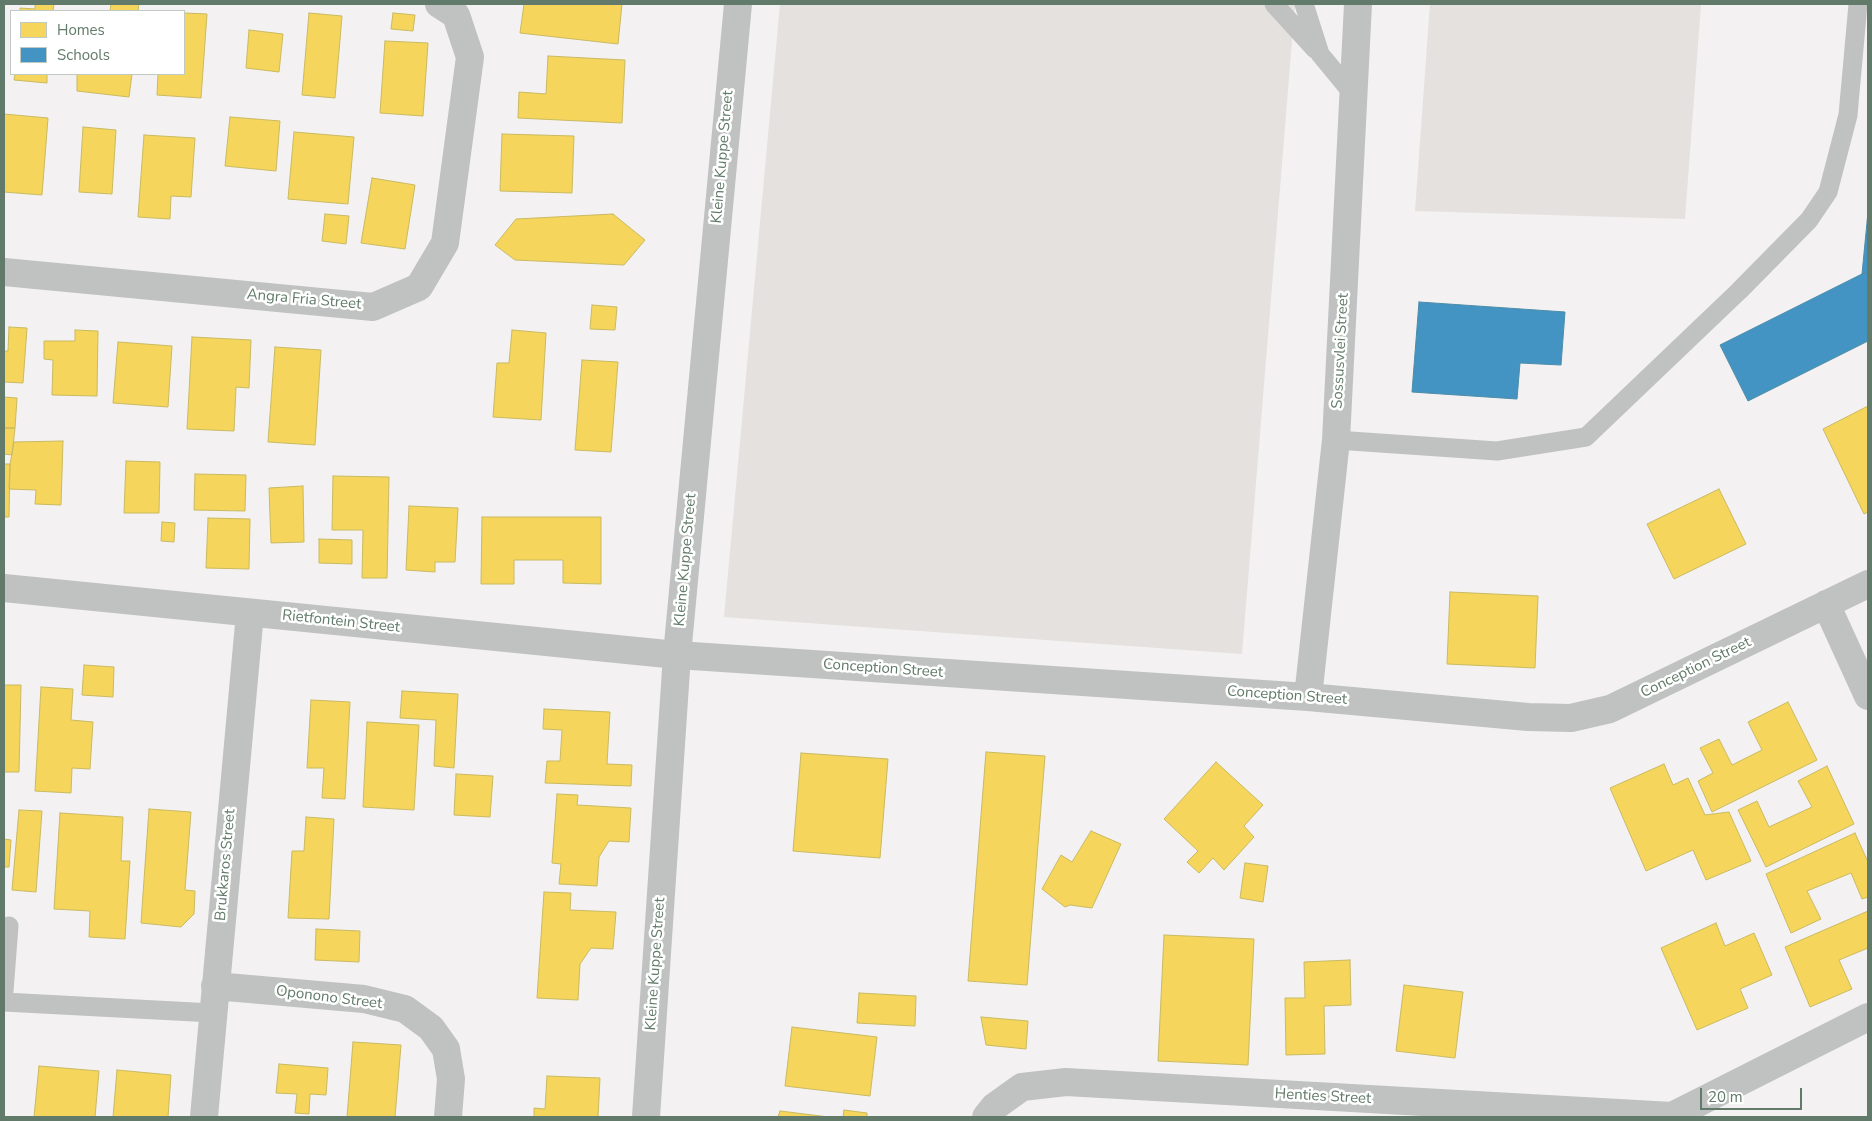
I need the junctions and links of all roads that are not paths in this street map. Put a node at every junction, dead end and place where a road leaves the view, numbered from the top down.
1 (439, 4) edge
2 (738, 4) edge
3 (1274, 4) edge
4 (1304, 4) edge
5 (1358, 4) edge
6 (1858, 4) edge
7 (1320, 54) junction
8 (1353, 94) junction
9 (4, 272) edge
10 (1336, 440) junction
11 (1868, 584) edge
12 (4, 588) edge
13 (1826, 604) junction
14 (250, 613) junction
15 (677, 655) junction
16 (1868, 696) edge
17 (1308, 697) junction
18 (9, 926) dead end
19 (215, 986) junction
20 (4, 991) edge
21 (4, 1002) edge
22 (213, 1013) junction
23 (1868, 1017) edge
24 (204, 1117) edge
25 (448, 1117) edge
26 (646, 1117) edge
27 (986, 1117) edge
28 (1672, 1117) edge

1 - 9 street, Angra Fria Street
2 - 15 street, Kleine Kuppe Street
3 - 7 lane
4 - 7 lane
5 - 8 street, Sossusvlei Street
6 - 10 lane
7 - 8 lane
8 - 10 street, Sossusvlei Street
10 - 17 street, Sossusvlei Street
11 - 13 street, Conception Street
12 - 14 street, Rietfontein Street
13 - 16 street
13 - 17 street, Conception Street
14 - 15 street, Rietfontein Street
14 - 19 street, Brukkaros Street
15 - 17 street, Conception Street
15 - 26 street, Kleine Kuppe Street
18 - 20 lane
19 - 22 street, Brukkaros Street
19 - 25 street, Oponono Street
21 - 22 lane
22 - 24 street, Brukkaros Street
23 - 28 street, Henties Street
27 - 28 street, Henties Street

